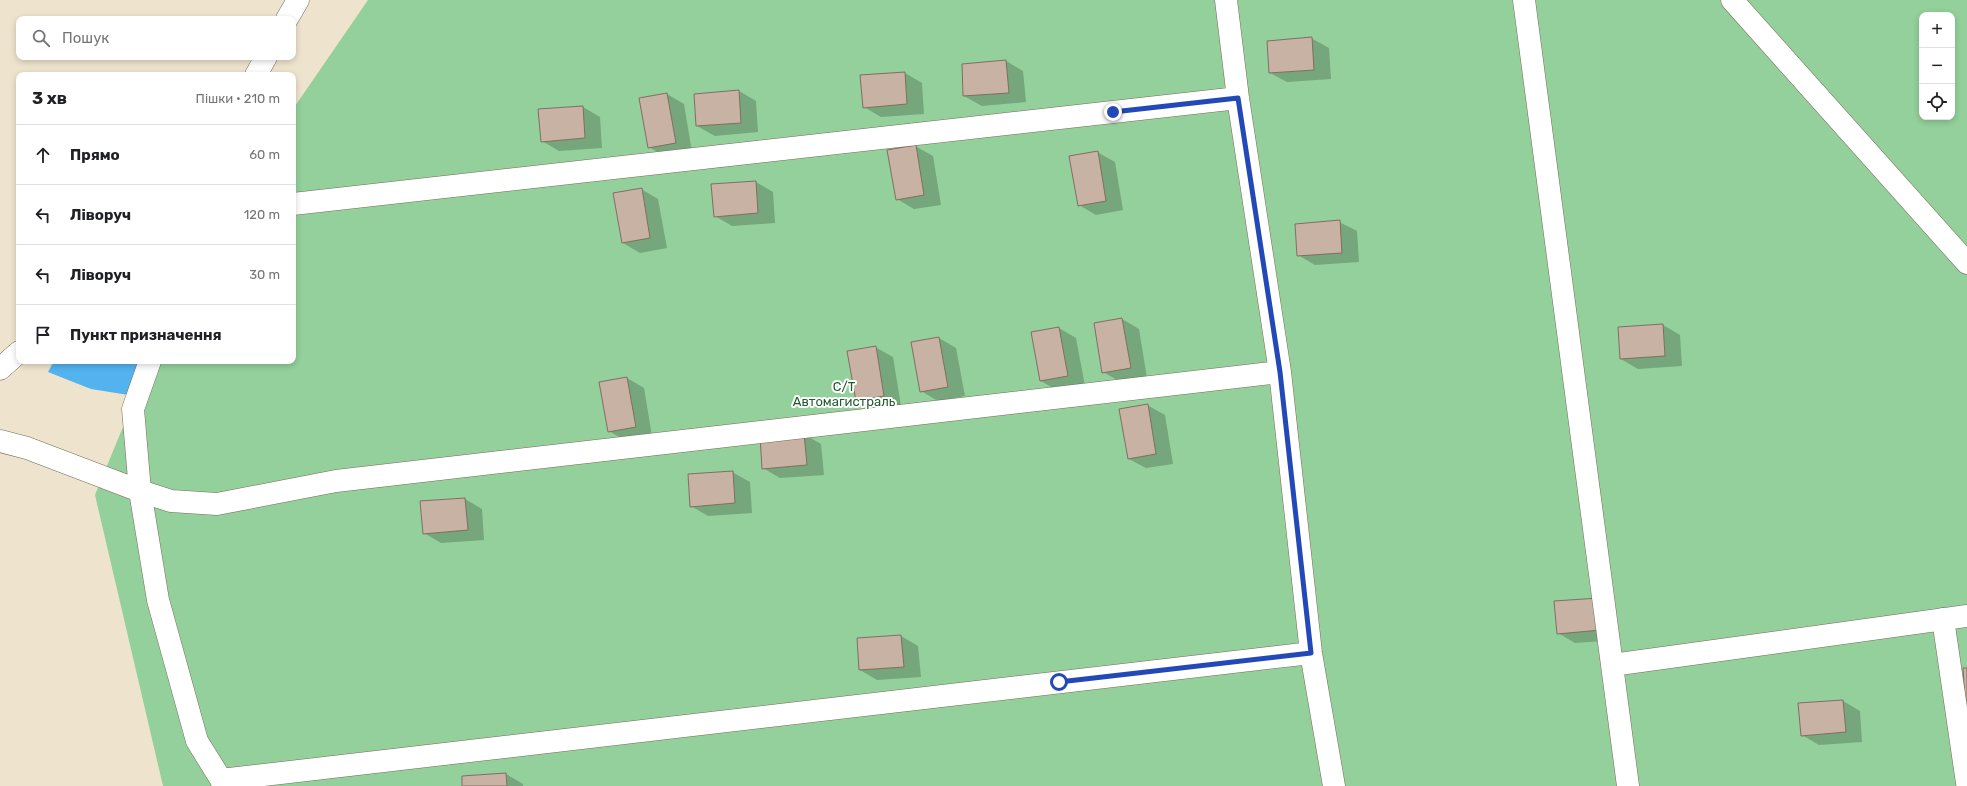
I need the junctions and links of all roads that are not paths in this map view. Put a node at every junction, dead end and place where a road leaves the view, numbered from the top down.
1 (298, 0) edge
2 (1226, 0) edge
3 (1524, 0) edge
4 (1732, 0) edge
5 (289, 16) edge
6 (264, 60) edge
7 (258, 72) edge
8 (1238, 98) junction
9 (296, 204) edge
10 (1967, 263) edge
11 (16, 355) edge
12 (149, 364) edge
13 (0, 369) edge
14 (1280, 372) junction
15 (0, 441) edge
16 (140, 491) junction
17 (1967, 616) edge
18 (1943, 619) junction
19 (1311, 653) junction
20 (1612, 666) junction
21 (223, 783) edge
22 (1967, 783) edge
23 (1334, 786) edge
24 (1628, 786) edge

1 - 5 lane
2 - 8 lane
3 - 20 lane
4 - 10 lane
6 - 7 lane
8 - 9 lane
8 - 14 lane
11 - 13 lane
12 - 16 lane
14 - 16 lane
14 - 19 lane
15 - 16 lane
16 - 21 lane
17 - 18 lane
18 - 20 lane
18 - 22 lane
19 - 21 lane
19 - 23 lane
20 - 24 lane

